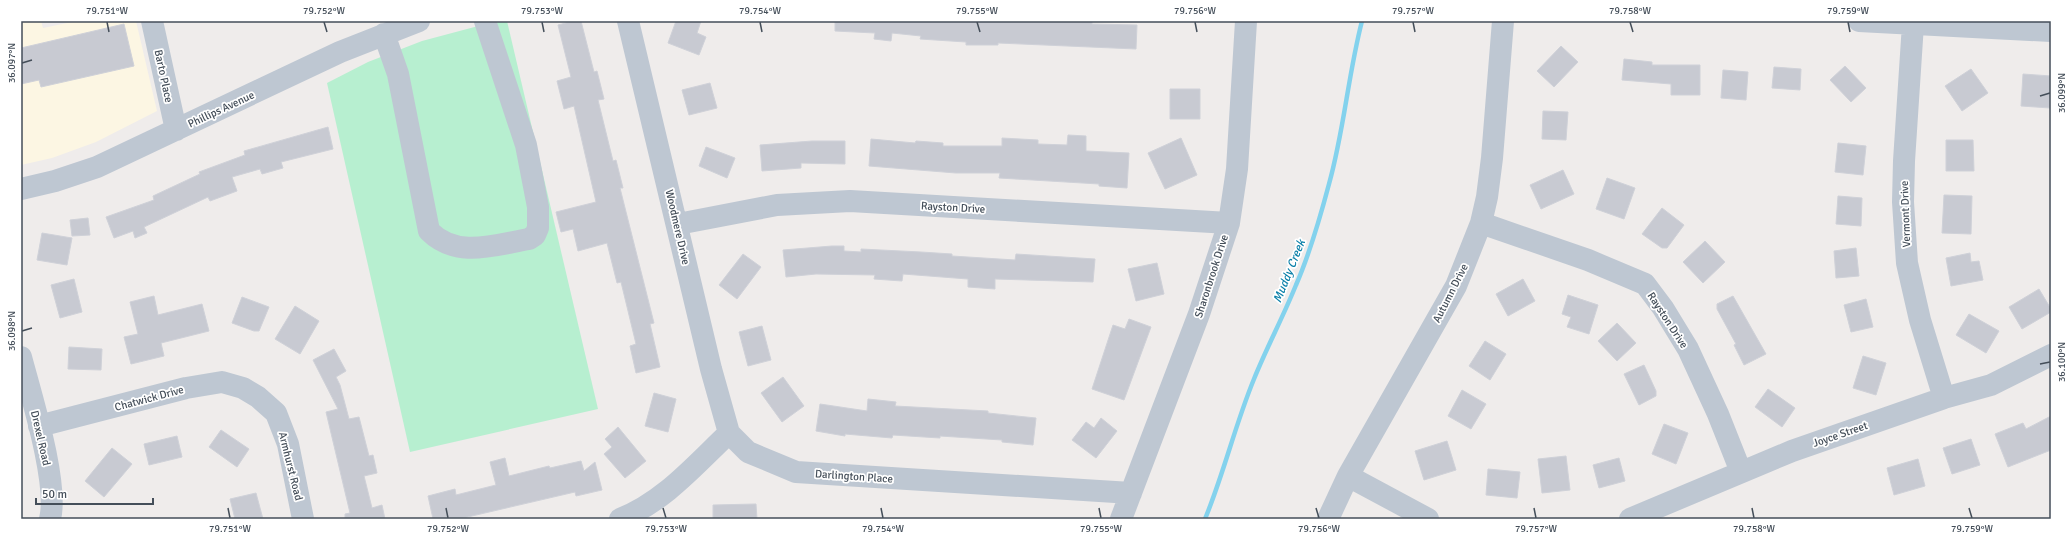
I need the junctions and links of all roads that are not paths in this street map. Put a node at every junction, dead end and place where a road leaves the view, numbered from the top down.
1 (152, 21) edge
2 (419, 21) edge
3 (485, 21) edge
4 (628, 21) edge
5 (1246, 21) edge
6 (1503, 21) edge
7 (1859, 21) edge
8 (1913, 24) junction
9 (2051, 30) edge
10 (384, 34) junction
11 (176, 130) junction
12 (21, 188) edge
13 (1229, 223) junction
14 (1481, 223) junction
15 (678, 224) junction
16 (2051, 354) edge
17 (21, 357) edge
18 (258, 397) joint
19 (1944, 398) junction
20 (39, 426) junction
21 (729, 433) junction
22 (1741, 472) junction
23 (1348, 476) junction
24 (1131, 493) junction
25 (50, 519) edge
26 (303, 519) edge
27 (620, 519) edge
28 (1121, 519) edge
29 (1328, 519) edge
30 (1428, 519) edge
31 (1630, 519) edge

1 - 11 street, Barto Place
2 - 10 street, Phillips Avenue
3 - 10 street
4 - 15 street, Woodmere Drive
5 - 13 street, Sharonbrook Drive
6 - 14 street, Autumn Drive
7 - 8 street
8 - 9 street
8 - 19 street, Vermont Drive
10 - 11 street, Phillips Avenue
11 - 12 street, Phillips Avenue
13 - 15 street, Rayston Drive
13 - 24 street, Sharonbrook Drive
14 - 22 street, Rayston Drive
14 - 23 street, Autumn Drive
15 - 21 street, Woodmere Drive
16 - 19 street, Joyce Street
17 - 20 street, Drexel Road
18 - 20 street, Chatwick Drive
18 - 26 street, Armhurst Road
19 - 22 street, Joyce Street
20 - 25 street, Drexel Road
21 - 24 street, Darlington Place
21 - 27 street
22 - 31 street, Joyce Street
23 - 29 street, Autumn Drive
23 - 30 street
24 - 28 street, Sharonbrook Drive

